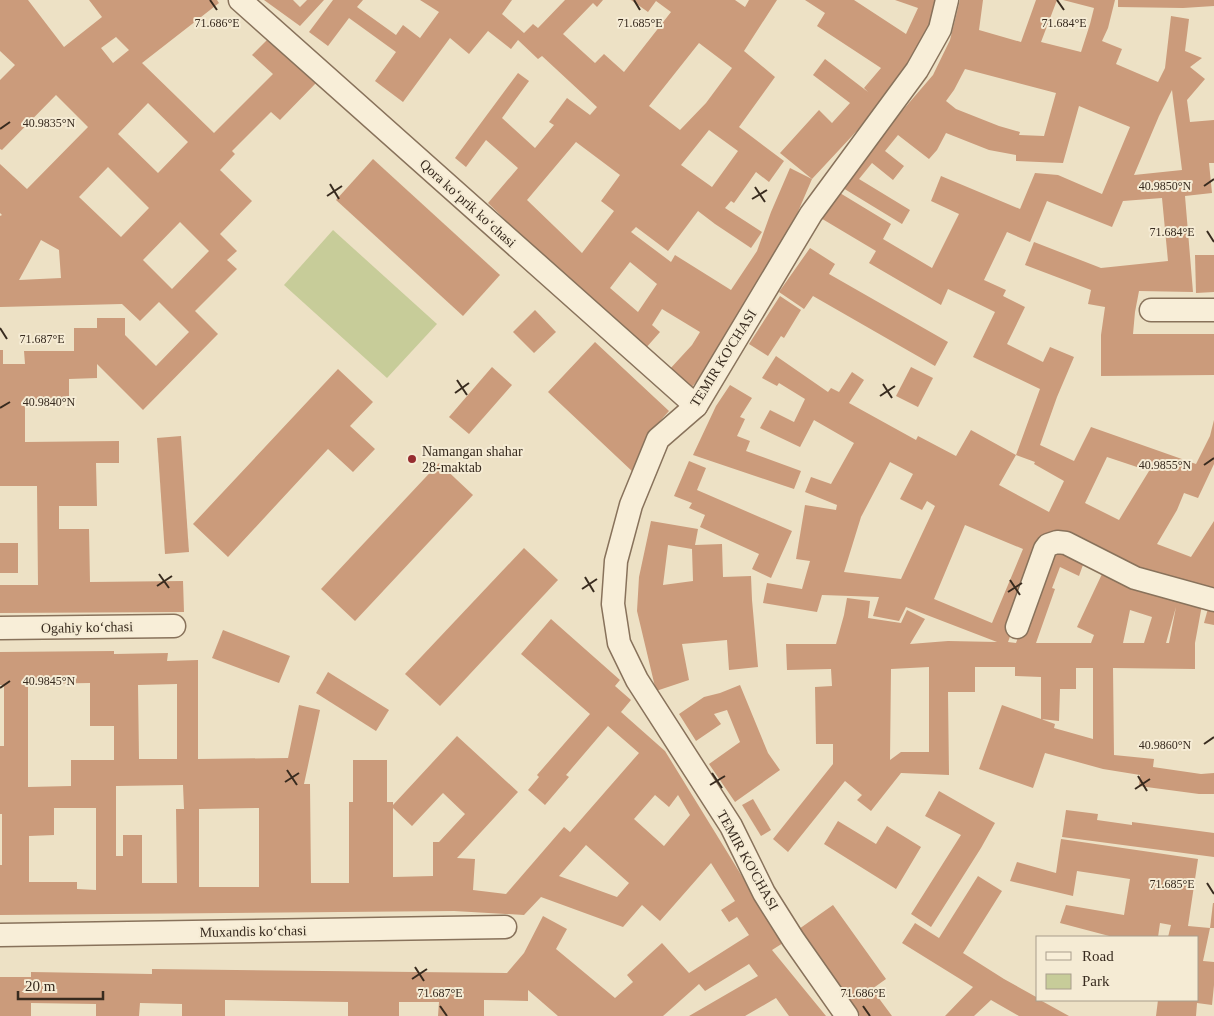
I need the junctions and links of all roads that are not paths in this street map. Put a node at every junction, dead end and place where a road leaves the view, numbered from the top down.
1 (240, 0) edge
2 (947, 0) edge
3 (1151, 310) dead end
4 (1214, 310) edge
5 (696, 406) junction
6 (1214, 600) edge
7 (174, 626) dead end
8 (1017, 627) dead end
9 (0, 628) edge
10 (505, 927) dead end
11 (0, 935) edge
12 (847, 1016) edge

1 - 5 street, Qora koʻprik koʻchasi
2 - 5 street, TEMIR KO'CHASI
3 - 4 street
5 - 12 street, TEMIR KO'CHASI
6 - 8 street
7 - 9 street, Ogahiy koʻchasi
10 - 11 street, Muxandis koʻchasi

